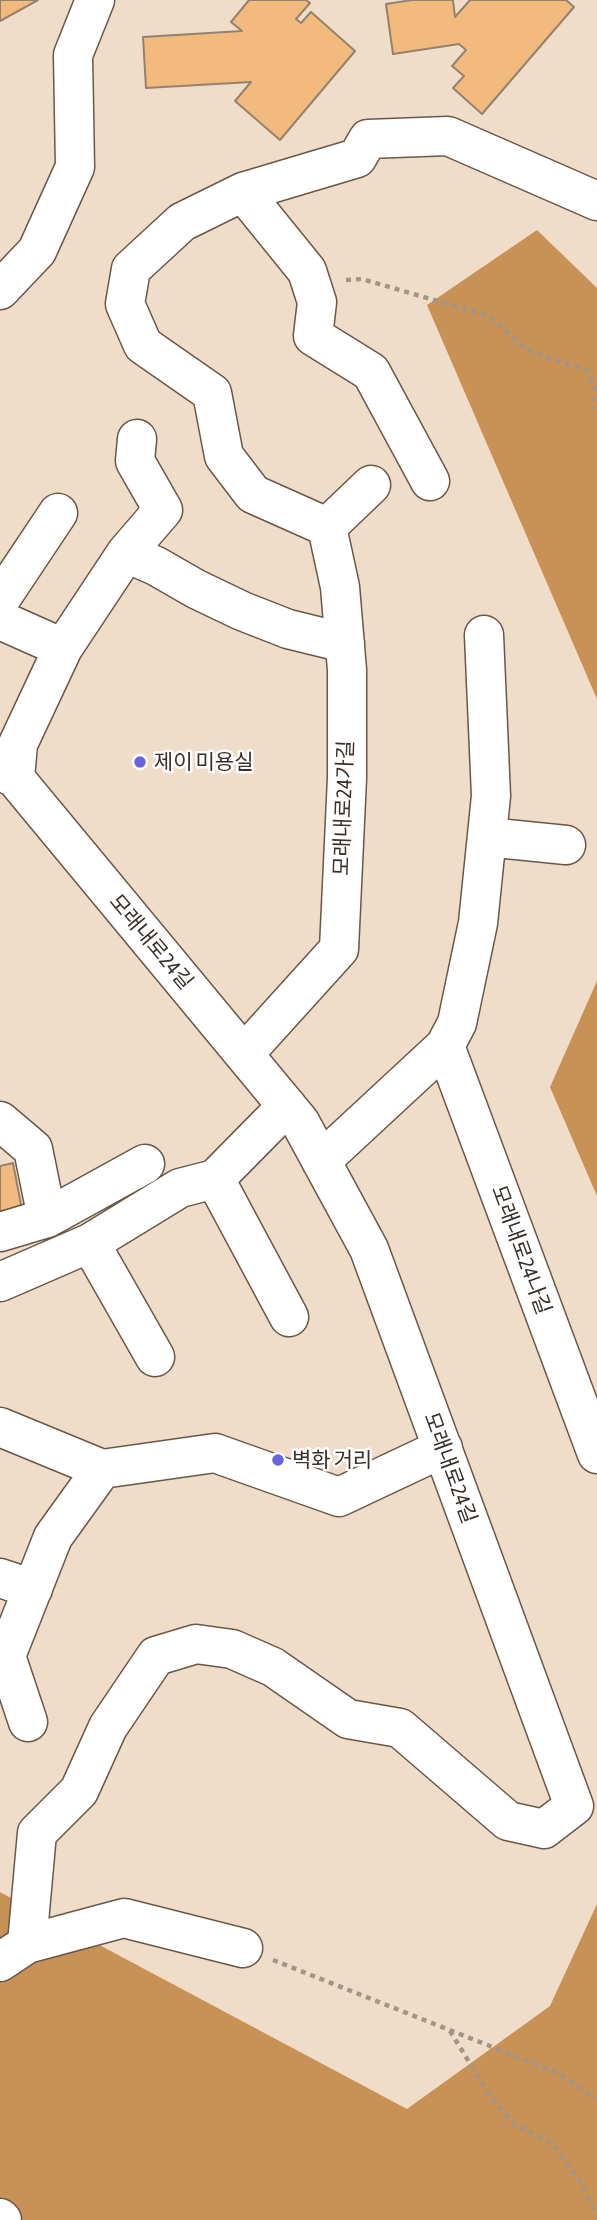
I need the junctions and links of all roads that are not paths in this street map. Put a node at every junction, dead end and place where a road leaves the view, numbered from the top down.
1 (95, 0) edge
2 (243, 192) junction
3 (597, 201) edge
4 (0, 290) edge
5 (137, 439) dead end
6 (429, 481) dead end
7 (371, 485) dead end
8 (58, 513) dead end
9 (327, 527) junction
10 (125, 553) junction
11 (0, 600) edge
12 (0, 620) edge
13 (484, 635) dead end
14 (345, 643) junction
15 (63, 648) junction
16 (8, 775) edge
17 (487, 837) junction
18 (566, 845) dead end
19 (445, 1046) junction
20 (244, 1054) junction
21 (287, 1107) junction
22 (0, 1121) edge
23 (321, 1161) junction
24 (145, 1164) dead end
25 (215, 1179) junction
26 (47, 1218) junction
27 (0, 1232) edge
28 (90, 1243) junction
29 (0, 1282) edge
30 (289, 1317) dead end
31 (155, 1357) dead end
32 (0, 1427) edge
33 (443, 1448) junction
34 (597, 1454) edge
35 (102, 1469) junction
36 (16, 1583) edge
37 (28, 1722) dead end
38 (243, 1948) road end
39 (13, 1953) edge

1 - 4 street
2 - 3 street
2 - 6 street
2 - 9 street
5 - 10 street, 모래내로24길
7 - 9 street
8 - 11 street
9 - 14 street, 모래내로24가길
10 - 14 street
10 - 15 street, 모래내로24길
12 - 15 street
13 - 17 street
14 - 20 street, 모래내로24가길
15 - 16 street, 모래내로24길
16 - 20 street, 모래내로24길
17 - 18 street
17 - 19 street
19 - 23 street
19 - 34 street, 모래내로24나길
20 - 21 street, 모래내로24길
21 - 23 street, 모래내로24길
21 - 25 street
22 - 26 street
23 - 33 street, 모래내로24길
24 - 26 street
25 - 28 street
25 - 30 street
26 - 27 street
28 - 29 street
28 - 31 street
32 - 35 street
33 - 35 street
33 - 39 street, 모래내로24길
35 - 36 street
36 - 37 street
38 - 39 street

